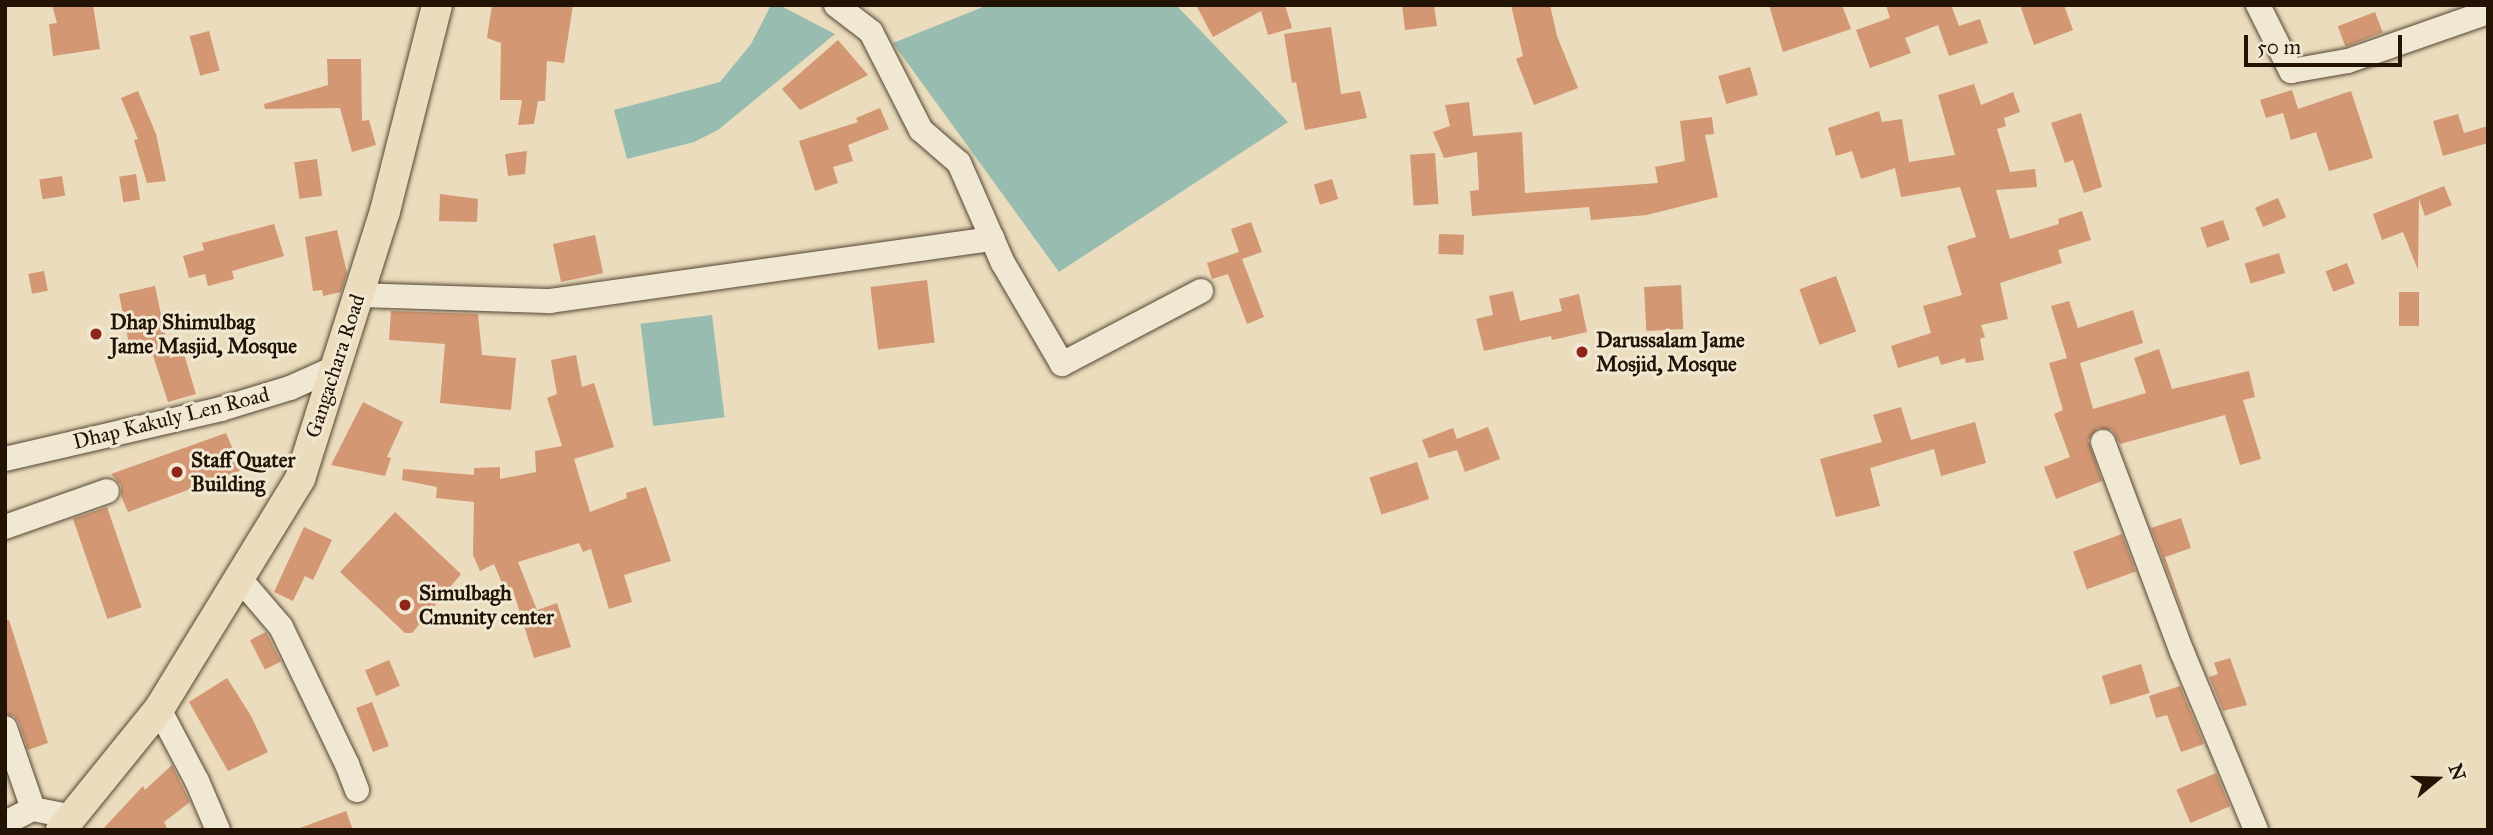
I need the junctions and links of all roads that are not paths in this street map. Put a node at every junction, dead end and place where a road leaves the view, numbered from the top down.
1 (437, 5) edge
2 (836, 5) edge
3 (2258, 5) edge
4 (2488, 12) edge
5 (993, 239) junction
6 (1201, 291) dead end
7 (358, 295) junction
8 (335, 368) junction
9 (2103, 442) dead end
10 (5, 459) edge
11 (107, 491) dead end
12 (5, 527) edge
13 (240, 579) junction
14 (159, 709) junction
15 (5, 728) edge
16 (356, 790) dead end
17 (33, 809) junction
18 (5, 823) edge
19 (67, 823) edge
20 (218, 830) edge
21 (2256, 830) edge

1 - 7 main road, Gangachara Road
2 - 5 street
3 - 4 street
5 - 6 street
5 - 7 street
7 - 8 main road, Gangachara Road
8 - 10 street, Dhap Kakuly Len Road
8 - 13 main road, Gangachara Road
9 - 21 street
11 - 12 street
13 - 14 main road, Gangachara Road
13 - 16 street
14 - 19 main road, Gangachara Road
14 - 20 street
15 - 17 street
17 - 18 street
17 - 19 street

